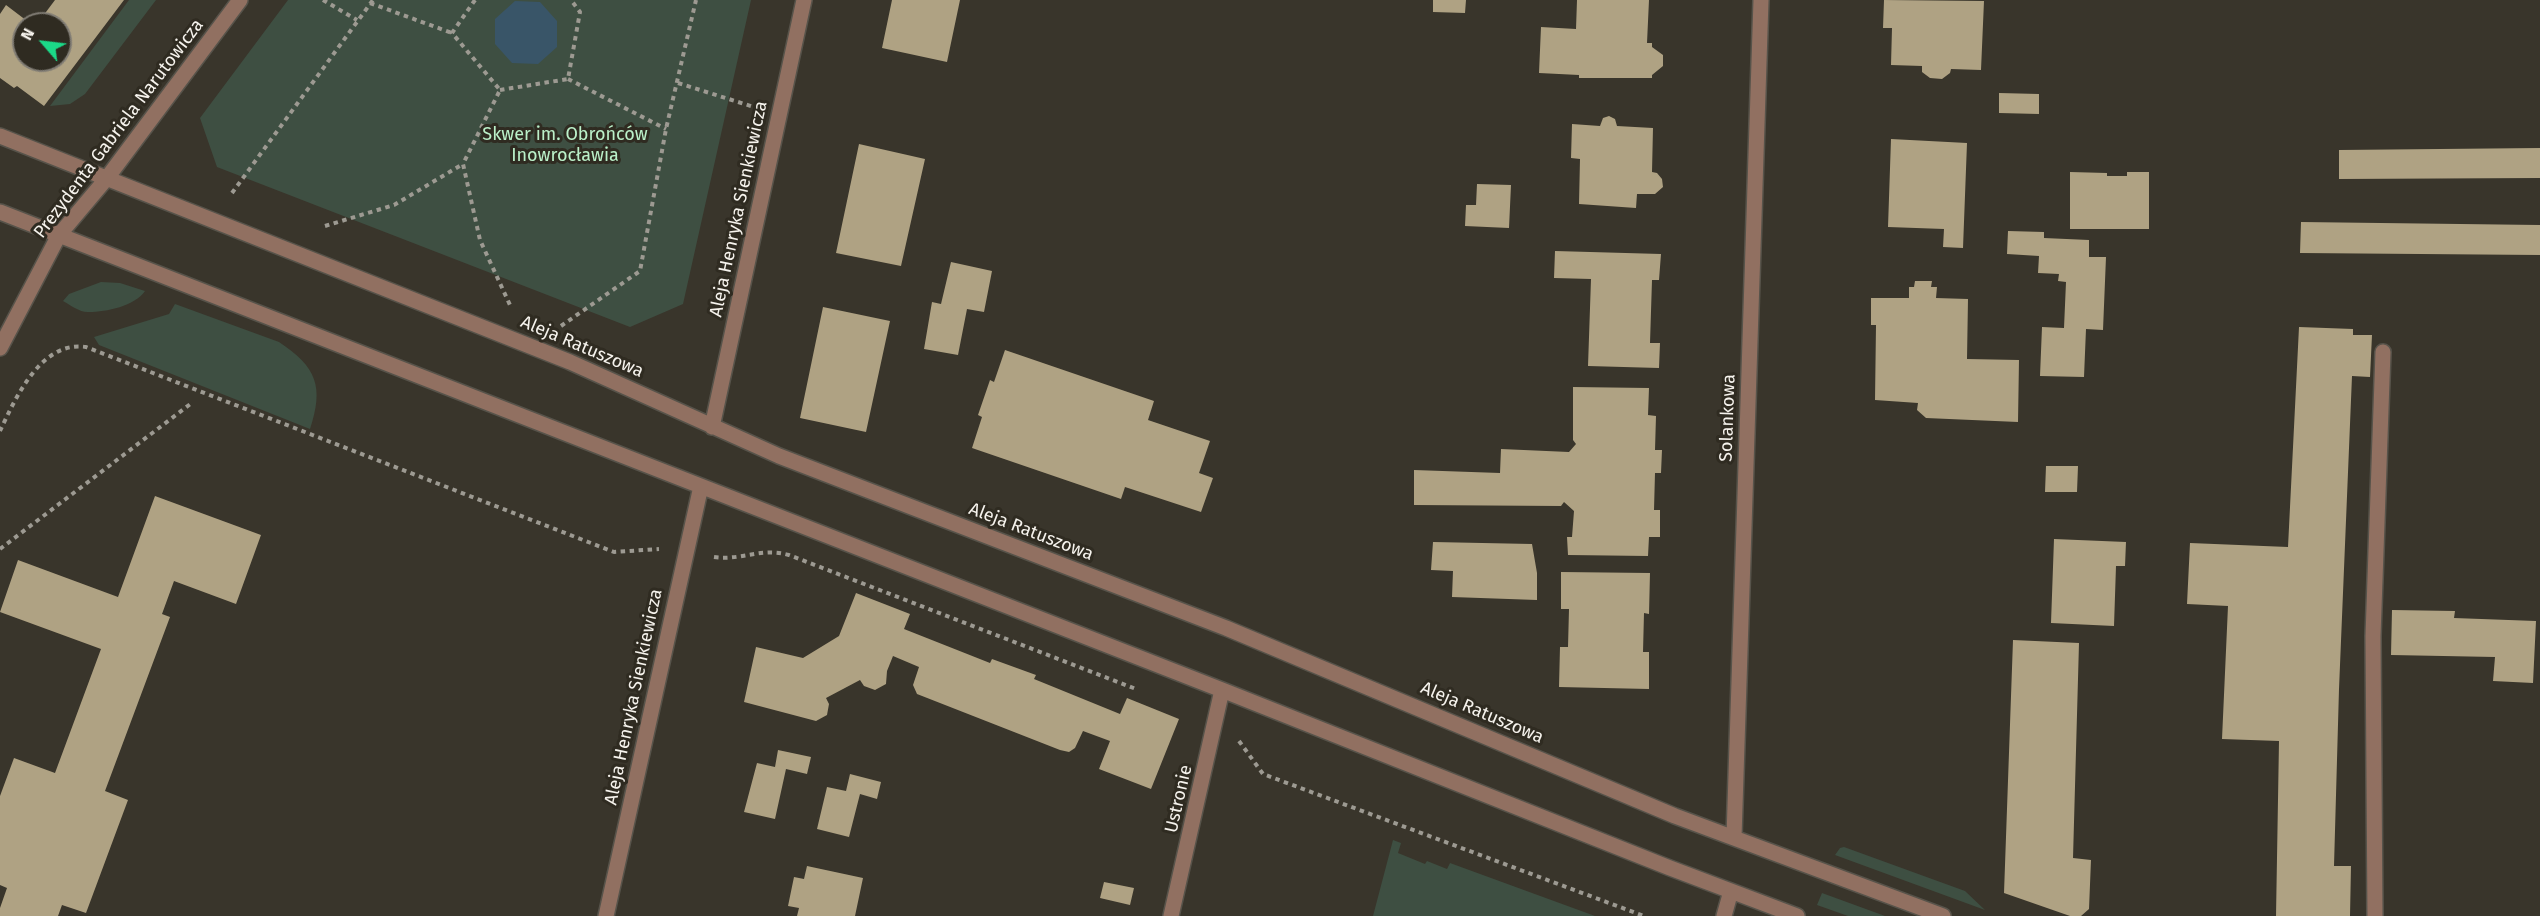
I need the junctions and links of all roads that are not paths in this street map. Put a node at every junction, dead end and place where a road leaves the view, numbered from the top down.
1 (240, 0) edge
2 (804, 0) edge
3 (1761, 0) edge
4 (0, 136) edge
5 (107, 178) junction
6 (0, 212) edge
7 (59, 235) junction
8 (0, 348) edge
9 (2383, 352) dead end
10 (712, 427) junction
11 (701, 486) junction
12 (1222, 690) junction
13 (1734, 837) junction
14 (1731, 891) junction
15 (606, 916) edge
16 (1171, 916) edge
17 (1724, 916) edge
18 (1797, 916) edge
19 (1943, 916) edge
20 (2375, 916) edge

1 - 5 street, Prezydenta Gabriela Narutowicza
2 - 10 street, Aleja Henryka Sienkiewicza
3 - 13 street, Solankowa
4 - 5 street, Aleja Ratuszowa
5 - 7 street, Prezydenta Gabriela Narutowicza
5 - 10 street, Aleja Ratuszowa
6 - 7 street
7 - 8 street, Prezydenta Gabriela Narutowicza
7 - 11 street
9 - 20 street
10 - 13 street, Aleja Ratuszowa
11 - 12 street
11 - 15 street, Aleja Henryka Sienkiewicza
12 - 14 street
12 - 16 street, Ustronie
13 - 19 street, Aleja Ratuszowa
14 - 17 street
14 - 18 street

